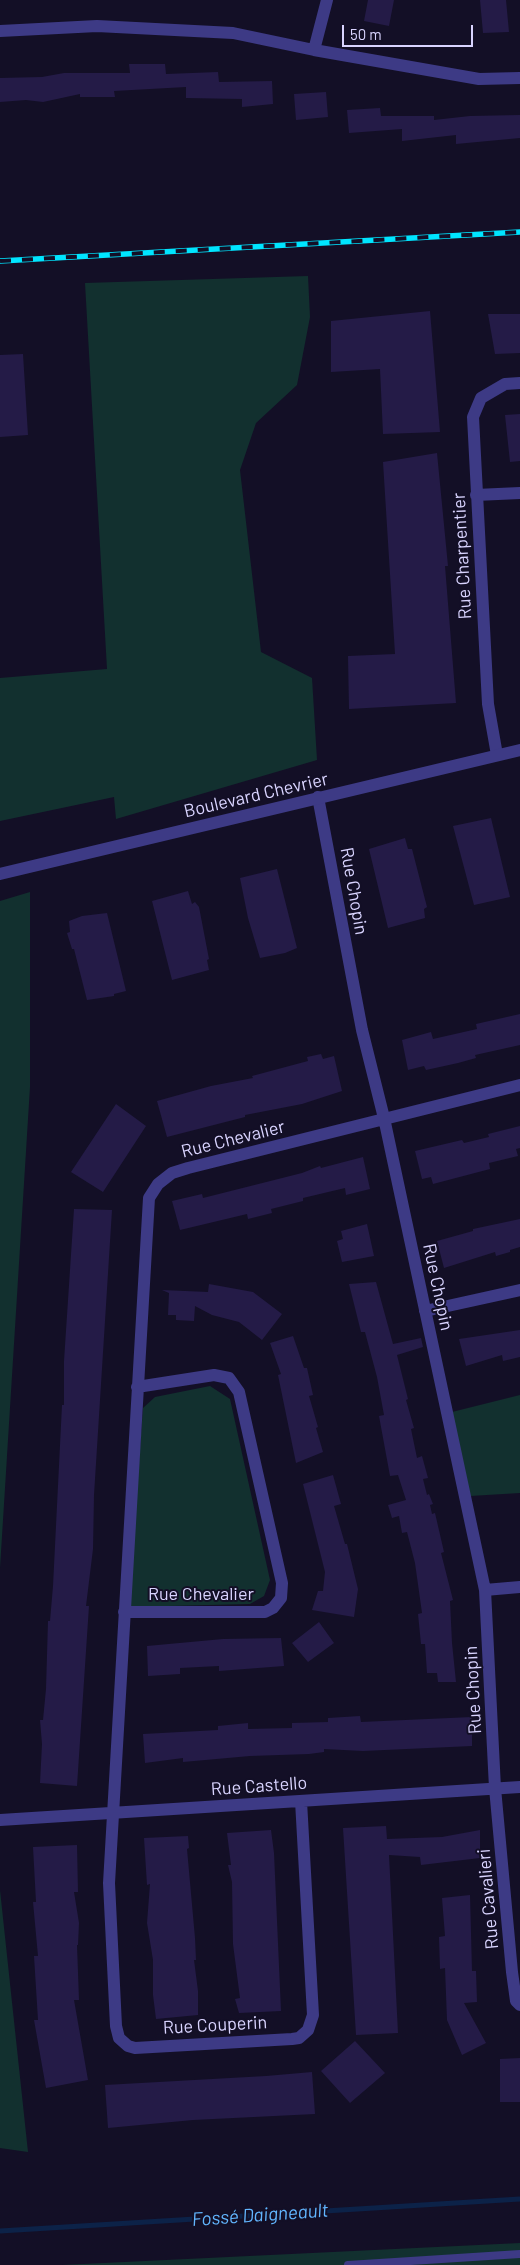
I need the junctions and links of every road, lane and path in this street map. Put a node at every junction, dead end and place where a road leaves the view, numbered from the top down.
1 (327, 0) edge
2 (0, 31) edge
3 (314, 50) junction
4 (520, 78) edge
5 (520, 384) edge
6 (520, 493) edge
7 (476, 495) junction
8 (520, 750) edge
9 (497, 755) junction
10 (318, 797) junction
11 (0, 874) edge
12 (520, 1085) edge
13 (384, 1118) junction
14 (520, 1290) edge
15 (425, 1311) junction
16 (137, 1387) junction
17 (520, 1587) edge
18 (485, 1590) junction
19 (124, 1612) junction
20 (520, 1787) edge
21 (495, 1788) junction
22 (301, 1801) junction
23 (114, 1813) junction
24 (0, 1820) edge
25 (520, 2005) edge
26 (520, 2254) edge
27 (348, 2265) edge

1 - 3 street
2 - 3 street
3 - 4 street
5 - 7 street, Rue Charpentier
6 - 7 street
7 - 9 street, Rue Charpentier
8 - 9 street, Boulevard Chevrier
9 - 10 street, Boulevard Chevrier
10 - 11 street, Boulevard Chevrier
10 - 13 street, Rue Chopin
12 - 13 street, Rue Chevalier
13 - 15 street, Rue Chopin
13 - 16 street, Rue Chevalier
14 - 15 street
15 - 18 street, Rue Chopin
16 - 19 street, Rue Chevalier
16 - 19 street, Rue Chevalier
17 - 18 street
18 - 21 street, Rue Chopin
19 - 23 street, Rue Chevalier
20 - 21 street, Rue Castello
21 - 22 street, Rue Castello
21 - 25 street, Rue Cavalieri
22 - 23 street, Rue Castello
22 - 23 street, Rue Couperin
23 - 24 street, Rue Castello
26 - 27 lane

